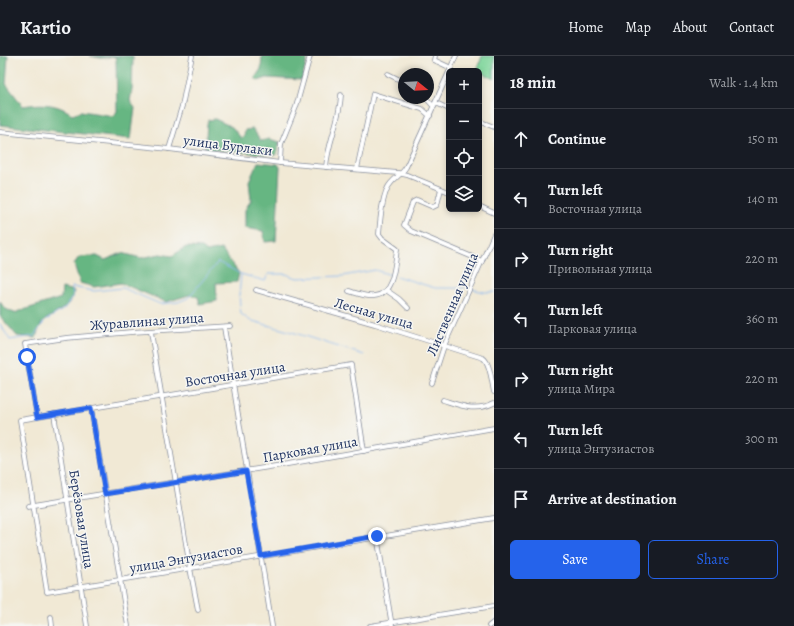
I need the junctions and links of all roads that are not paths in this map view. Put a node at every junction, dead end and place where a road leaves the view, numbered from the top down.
1 (192, 56) edge
2 (310, 56) edge
3 (435, 56) edge
4 (456, 56) edge
5 (447, 68) edge
6 (451, 68) edge
7 (388, 74) dead end
8 (398, 79) edge
9 (446, 79) edge
10 (341, 96) dead end
11 (435, 105) junction
12 (446, 108) edge
13 (430, 116) junction
14 (482, 122) edge
15 (494, 127) edge
16 (0, 132) edge
17 (169, 149) junction
18 (280, 163) junction
19 (326, 166) junction
20 (357, 169) junction
21 (402, 174) junction
22 (441, 189) junction
23 (446, 191) edge
24 (482, 207) edge
25 (494, 213) edge
26 (494, 234) edge
27 (482, 261) junction
28 (256, 290) dead end
29 (386, 290) junction
30 (349, 291) dead end
31 (408, 308) dead end
32 (230, 326) dead end
33 (224, 327) junction
34 (151, 332) junction
35 (444, 346) junction
36 (432, 383) dead end
37 (232, 385) junction
38 (494, 392) edge
39 (163, 397) junction
40 (443, 400) dead end
41 (494, 403) edge
42 (91, 408) junction
43 (54, 414) junction
44 (37, 417) junction
45 (494, 428) edge
46 (364, 451) junction
47 (246, 471) junction
48 (176, 483) junction
49 (105, 494) junction
50 (68, 500) junction
51 (28, 506) dead end
52 (33, 506) junction
53 (494, 518) edge
54 (377, 536) junction
55 (261, 556) junction
56 (190, 568) junction
57 (120, 580) junction
58 (81, 586) junction
59 (494, 606) edge
60 (198, 610) dead end
61 (51, 617) dead end
62 (494, 622) edge
63 (392, 624) edge
64 (52, 626) edge
65 (87, 626) edge
66 (128, 626) edge
67 (272, 626) edge
68 (370, 626) edge
69 (489, 626) edge

1 - 17 street
2 - 18 street
3 - 5 street
4 - 6 street
7 - 8 street
9 - 11 street
10 - 19 street
11 - 12 street
11 - 13 street
13 - 20 street
13 - 21 street
14 - 15 street
16 - 17 street, улица Бурлаки
17 - 18 street, улица Бурлаки
18 - 19 street, улица Бурлаки
19 - 20 street, улица Бурлаки
20 - 21 street, улица Бурлаки
21 - 22 street, улица Бурлаки
21 - 29 street
22 - 23 street, улица Бурлаки
22 - 27 street
24 - 25 street
26 - 27 street, Лиственная улица
27 - 35 street, Лиственная улица
28 - 35 street, Лесная улица
29 - 30 street
29 - 31 street
32 - 33 street, Журавлиная улица
33 - 34 street, Журавлиная улица
33 - 37 street
34 - 39 street
34 - 44 street, Журавлиная улица
35 - 36 street, Лиственная улица
35 - 38 street, Лесная улица
37 - 39 street, Восточная улица
37 - 46 street, Восточная улица
37 - 47 street
39 - 42 street, Восточная улица
39 - 48 street
40 - 41 street
42 - 43 street, Восточная улица
42 - 49 street
43 - 44 street, Восточная улица
43 - 50 street, Берёзовая улица
44 - 52 street, Восточная улица
45 - 46 street, Парковая улица
46 - 47 street, Парковая улица
47 - 48 street, Парковая улица
47 - 55 street
48 - 49 street, Парковая улица
48 - 56 street
49 - 50 street, Парковая улица
49 - 57 street
50 - 52 street, Парковая улица
50 - 58 street, Берёзовая улица
51 - 52 street, Парковая улица
52 - 58 street, улица Энтузиастов
53 - 54 street, улица Энтузиастов
54 - 55 street, улица Энтузиастов
54 - 63 street
55 - 56 street, улица Энтузиастов
55 - 67 street
56 - 57 street, улица Энтузиастов
56 - 60 street
57 - 58 street, улица Энтузиастов
57 - 66 street
58 - 65 street, Берёзовая улица
59 - 63 street
61 - 64 street
62 - 69 street
63 - 68 street

